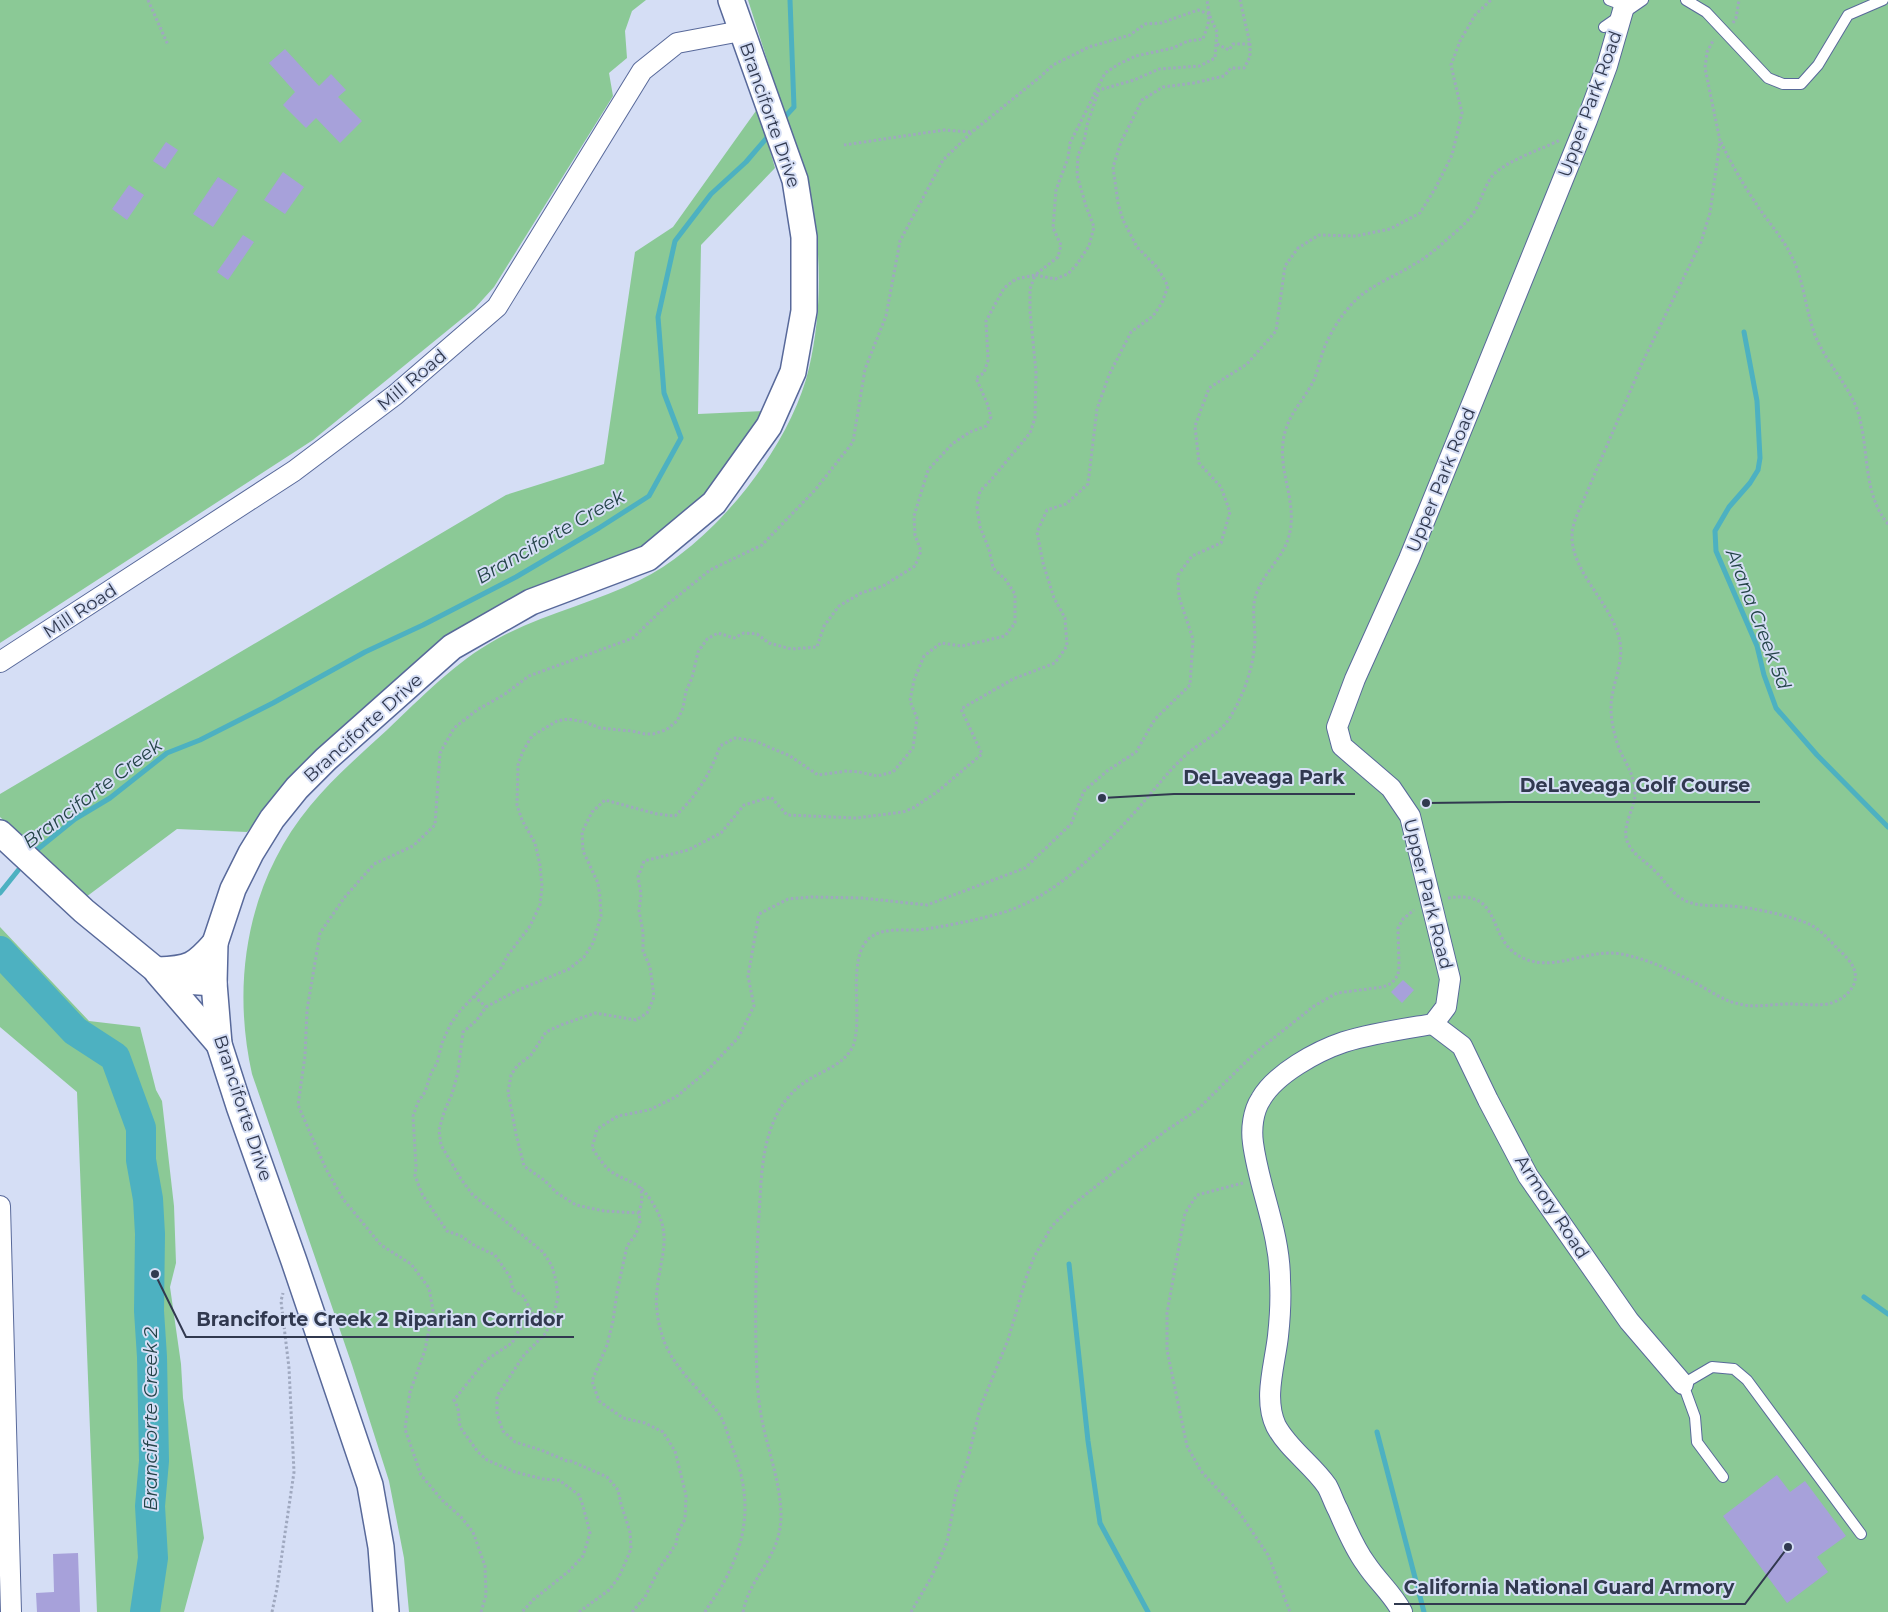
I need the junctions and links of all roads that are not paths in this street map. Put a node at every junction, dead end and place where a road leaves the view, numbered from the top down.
1 (731, 0) edge
2 (1686, 0) edge
3 (1883, 0) edge
4 (1625, 4) edge
5 (1604, 28) dead end
6 (741, 30) junction
7 (0, 662) edge
8 (0, 833) edge
9 (215, 943) junction
10 (156, 970) junction
11 (214, 983) junction
12 (1433, 1024) junction
13 (219, 1044) junction
14 (0, 1206) edge
15 (1683, 1384) junction
16 (1723, 1477) dead end
17 (1861, 1534) dead end
18 (11, 1612) edge
19 (386, 1612) edge
20 (1402, 1612) edge

1 - 6 street, Branciforte Drive
2 - 3 lane
4 - 5 lane
4 - 12 street, Upper Park Road
6 - 7 street, Mill Road
6 - 9 street, Branciforte Drive
8 - 10 street
9 - 10 street
9 - 11 street, Branciforte Drive
10 - 11 street
10 - 13 street
11 - 13 street, Branciforte Drive
12 - 15 street, Armory Road
12 - 20 street
13 - 19 street, Branciforte Drive
14 - 18 street
15 - 16 lane
15 - 17 lane

